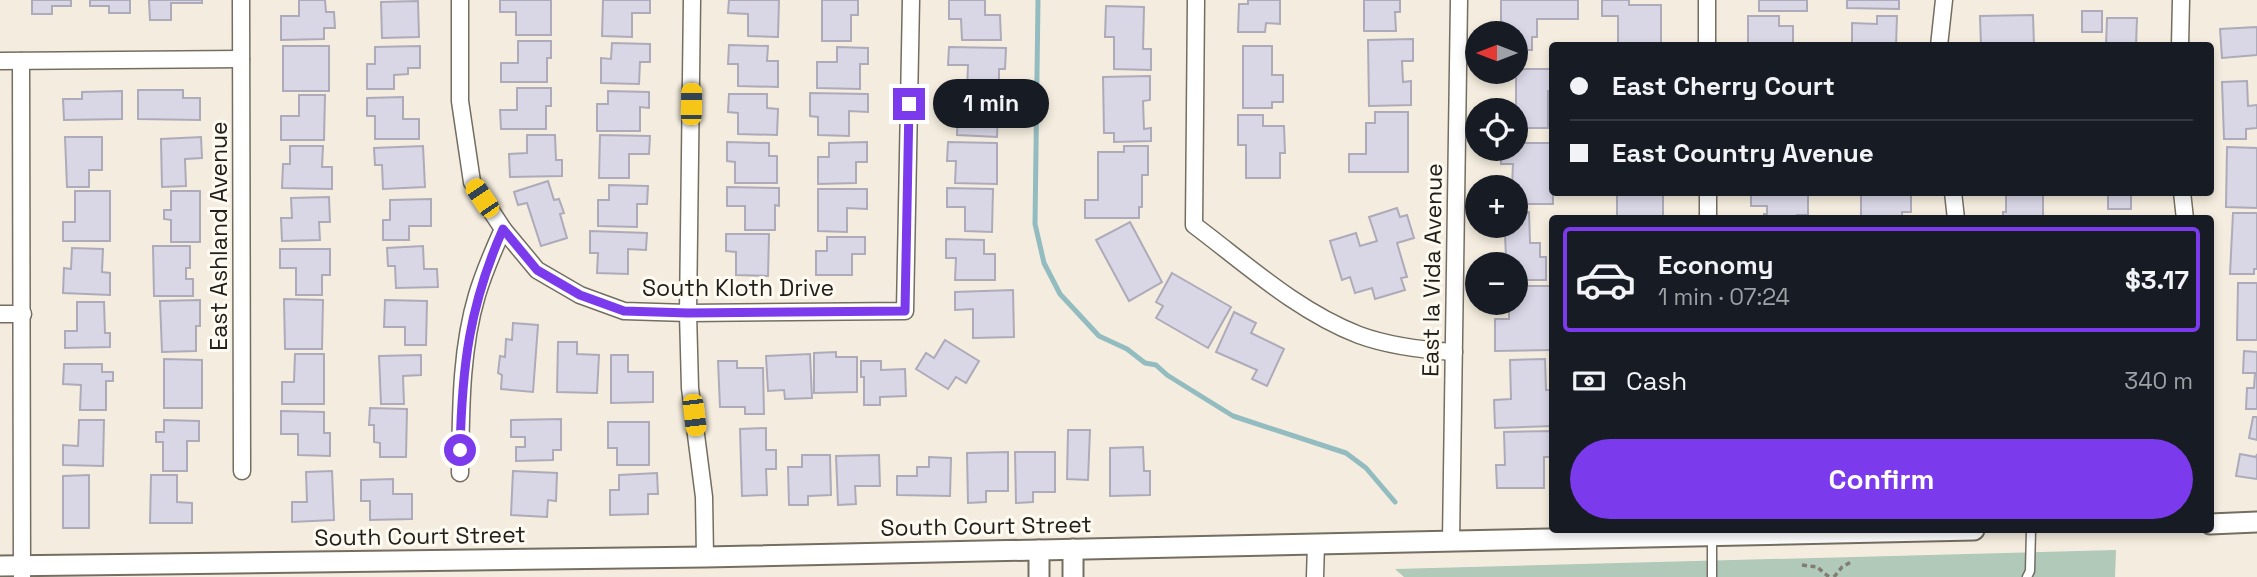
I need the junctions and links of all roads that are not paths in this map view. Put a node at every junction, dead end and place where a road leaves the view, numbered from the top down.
1 (241, 0) edge
2 (460, 0) edge
3 (692, 0) edge
4 (911, 0) edge
5 (1196, 0) edge
6 (1459, 0) edge
7 (1707, 0) edge
8 (1944, 0) edge
9 (2181, 0) edge
10 (1707, 42) edge
11 (1939, 42) edge
12 (2180, 42) edge
13 (241, 60) junction
14 (0, 61) edge
15 (22, 61) junction
16 (1708, 196) edge
17 (1953, 196) edge
18 (2182, 196) edge
19 (1708, 215) edge
20 (1955, 215) edge
21 (2185, 215) edge
22 (503, 229) junction
23 (688, 313) junction
24 (0, 314) edge
25 (23, 314) junction
26 (1454, 352) junction
27 (242, 471) dead end
28 (460, 472) dead end
29 (2257, 523) edge
30 (2214, 524) edge
31 (1850, 533) edge
32 (2031, 533) edge
33 (1712, 537) junction
34 (1451, 541) junction
35 (1316, 544) junction
36 (1073, 549) junction
37 (1040, 550) junction
38 (705, 557) junction
39 (0, 566) edge
40 (22, 571) edge
41 (1039, 577) edge
42 (1073, 577) edge
43 (1315, 577) edge
44 (1712, 577) edge
45 (2027, 577) edge

1 - 13 street, East Ashland Avenue
2 - 22 street, South Kloth Drive
3 - 23 street
4 - 23 street, South Kloth Drive
5 - 26 street
6 - 26 street, East la Vida Avenue
7 - 10 street
8 - 11 street
9 - 12 street
13 - 15 street
13 - 27 street, East Ashland Avenue
14 - 15 street
15 - 25 street
16 - 19 street
17 - 20 street
18 - 21 street
22 - 23 street, South Kloth Drive
22 - 28 street
23 - 38 street
24 - 25 street
25 - 40 street
26 - 34 street, East la Vida Avenue
29 - 30 street
31 - 33 street, South Court Street
32 - 45 lane
33 - 34 street, South Court Street
33 - 44 lane
34 - 35 street, South Court Street
35 - 36 street, South Court Street
35 - 43 street
36 - 37 street, South Court Street
36 - 42 street
37 - 38 street, South Court Street
37 - 41 street
38 - 40 street, South Court Street
39 - 40 street, South Court Street

